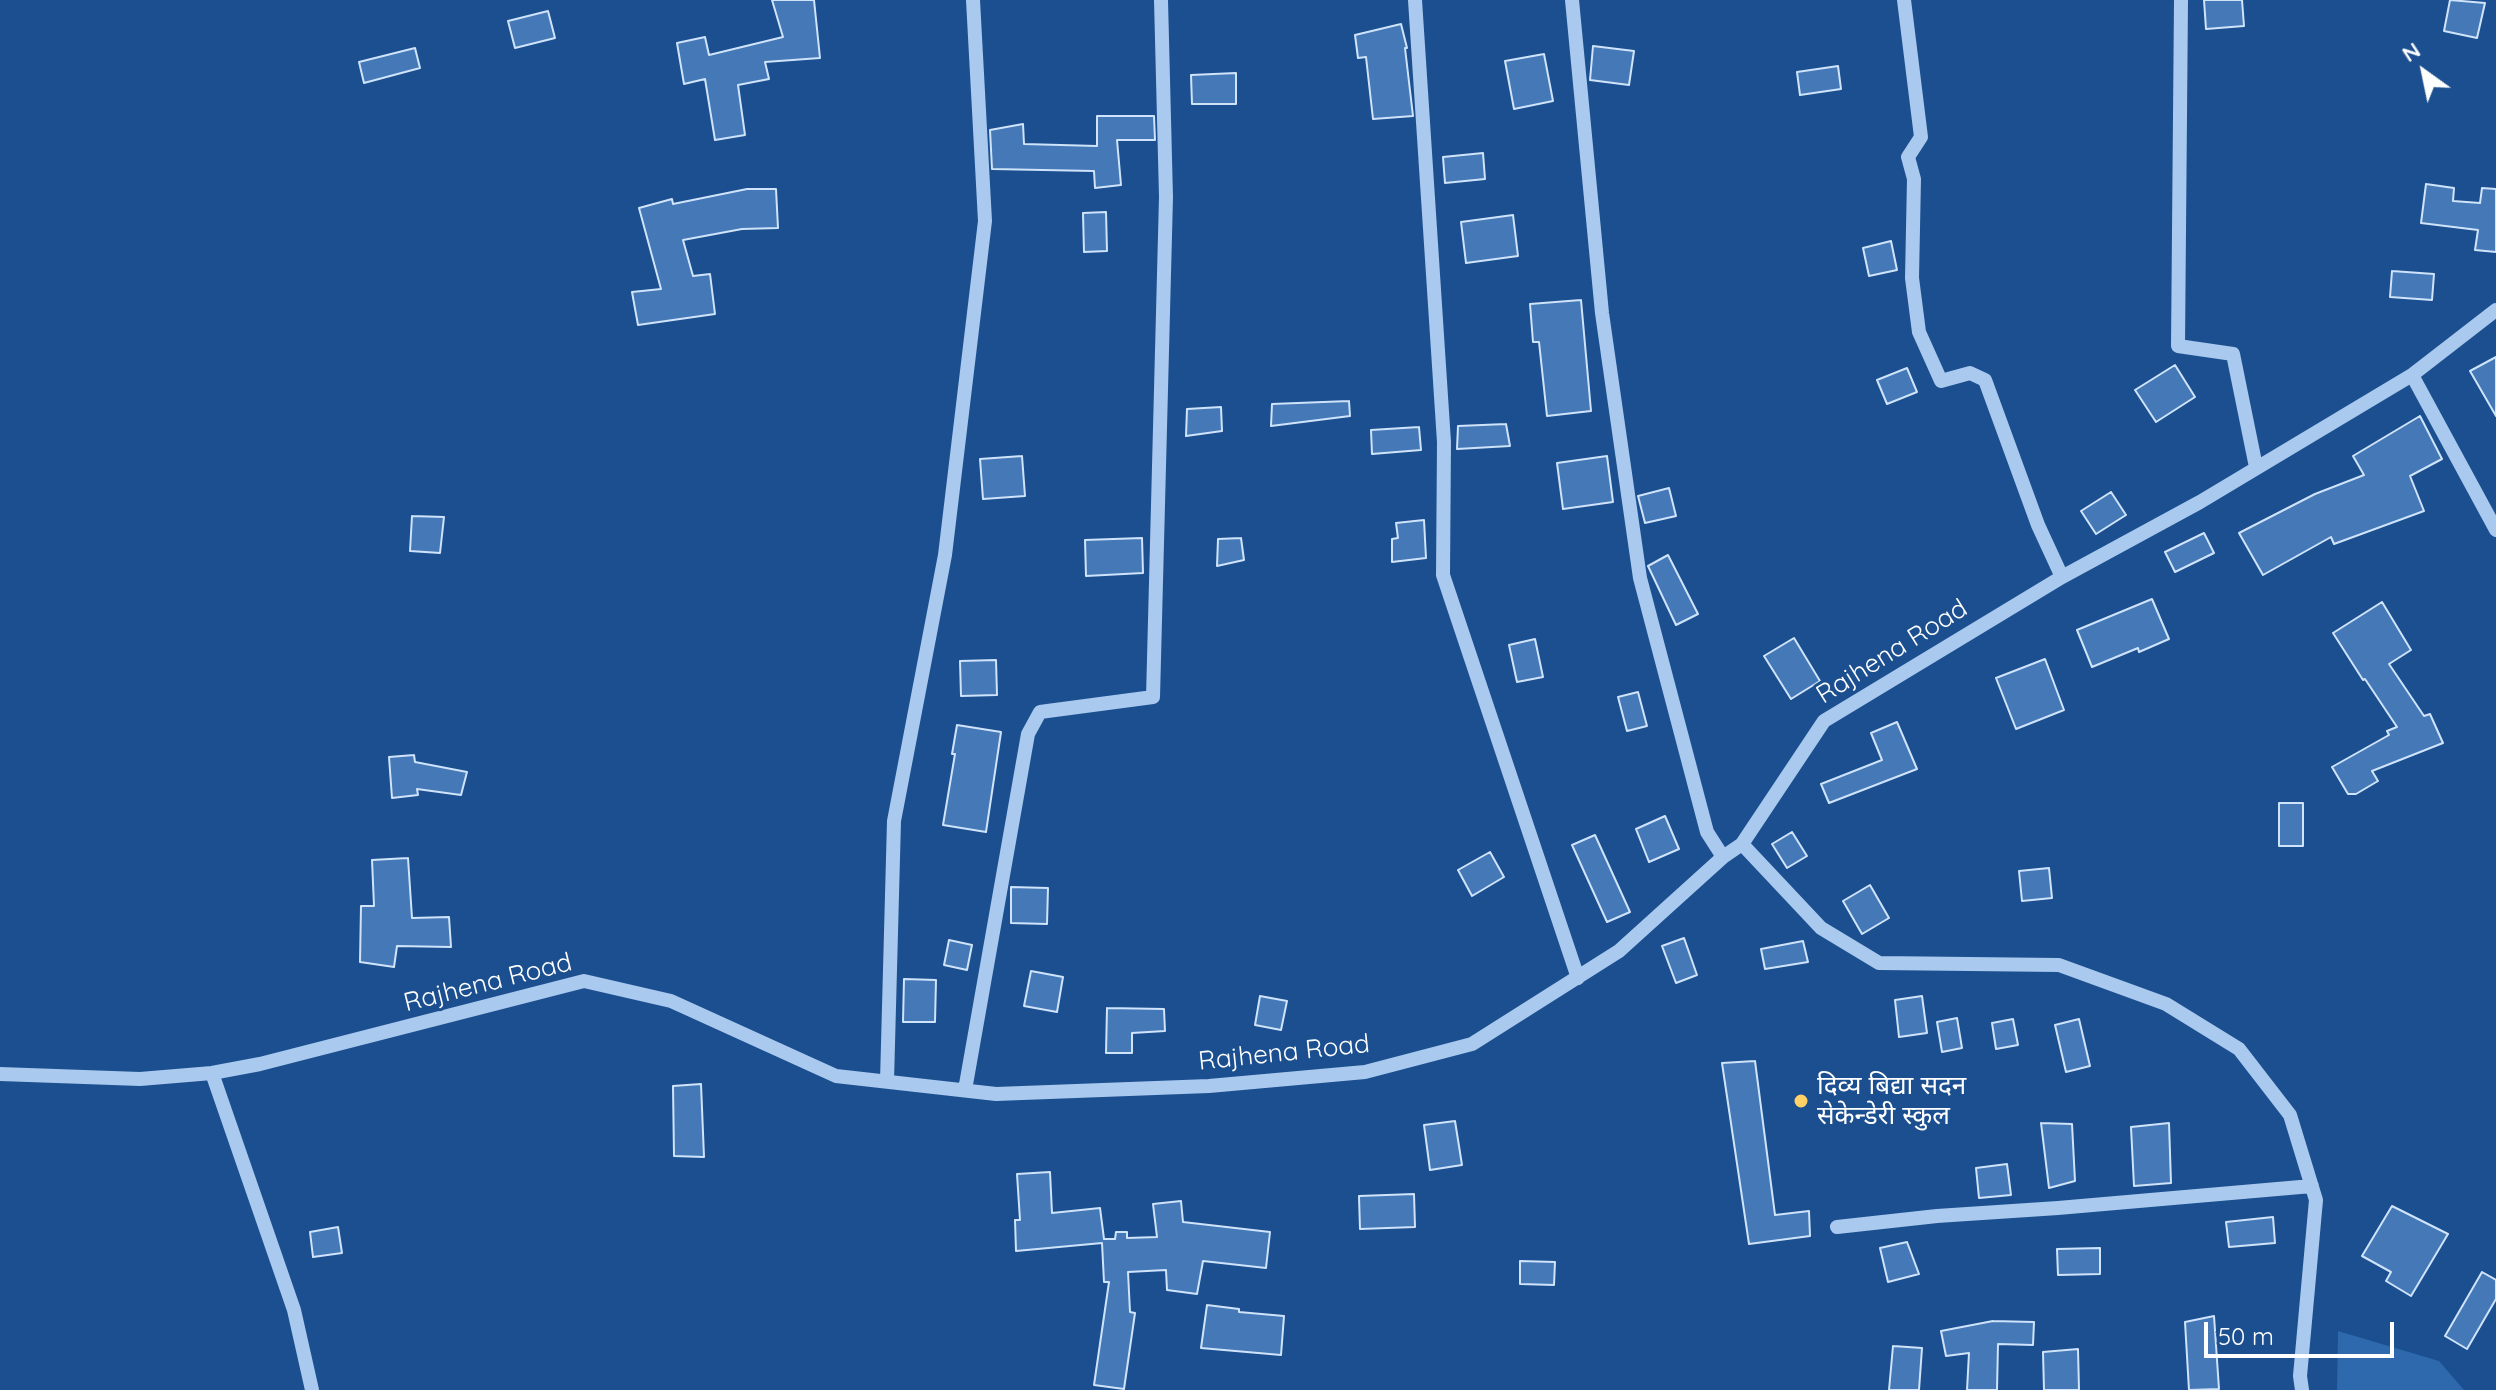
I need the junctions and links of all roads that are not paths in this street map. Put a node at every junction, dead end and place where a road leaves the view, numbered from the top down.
1 (973, 0) edge
2 (1161, 0) edge
3 (1415, 0) edge
4 (1572, 0) edge
5 (1904, 0) edge
6 (2181, 0) edge
7 (2496, 310) edge
8 (2412, 375) junction
9 (2256, 467) junction
10 (2496, 530) edge
11 (2062, 577) junction
12 (1742, 844) junction
13 (1723, 857) junction
14 (1578, 978) junction
15 (212, 1073) junction
16 (0, 1074) edge
17 (887, 1081) junction
18 (965, 1090) junction
19 (2312, 1186) junction
20 (1837, 1227) dead end
21 (312, 1390) edge
22 (2302, 1390) edge

1 - 17 street
2 - 18 street
3 - 14 street
4 - 13 street
5 - 11 street
6 - 9 street
7 - 8 street, Rajhena Road
8 - 9 street, Rajhena Road
8 - 10 street
9 - 11 street, Rajhena Road
11 - 12 street, Rajhena Road
12 - 13 street, Rajhena Road
12 - 19 street
13 - 14 street, Rajhena Road
14 - 18 street, Rajhena Road
15 - 16 street, Rajhena Road
15 - 17 street, Rajhena Road
15 - 21 street
17 - 18 street, Rajhena Road
19 - 20 street
19 - 22 street

